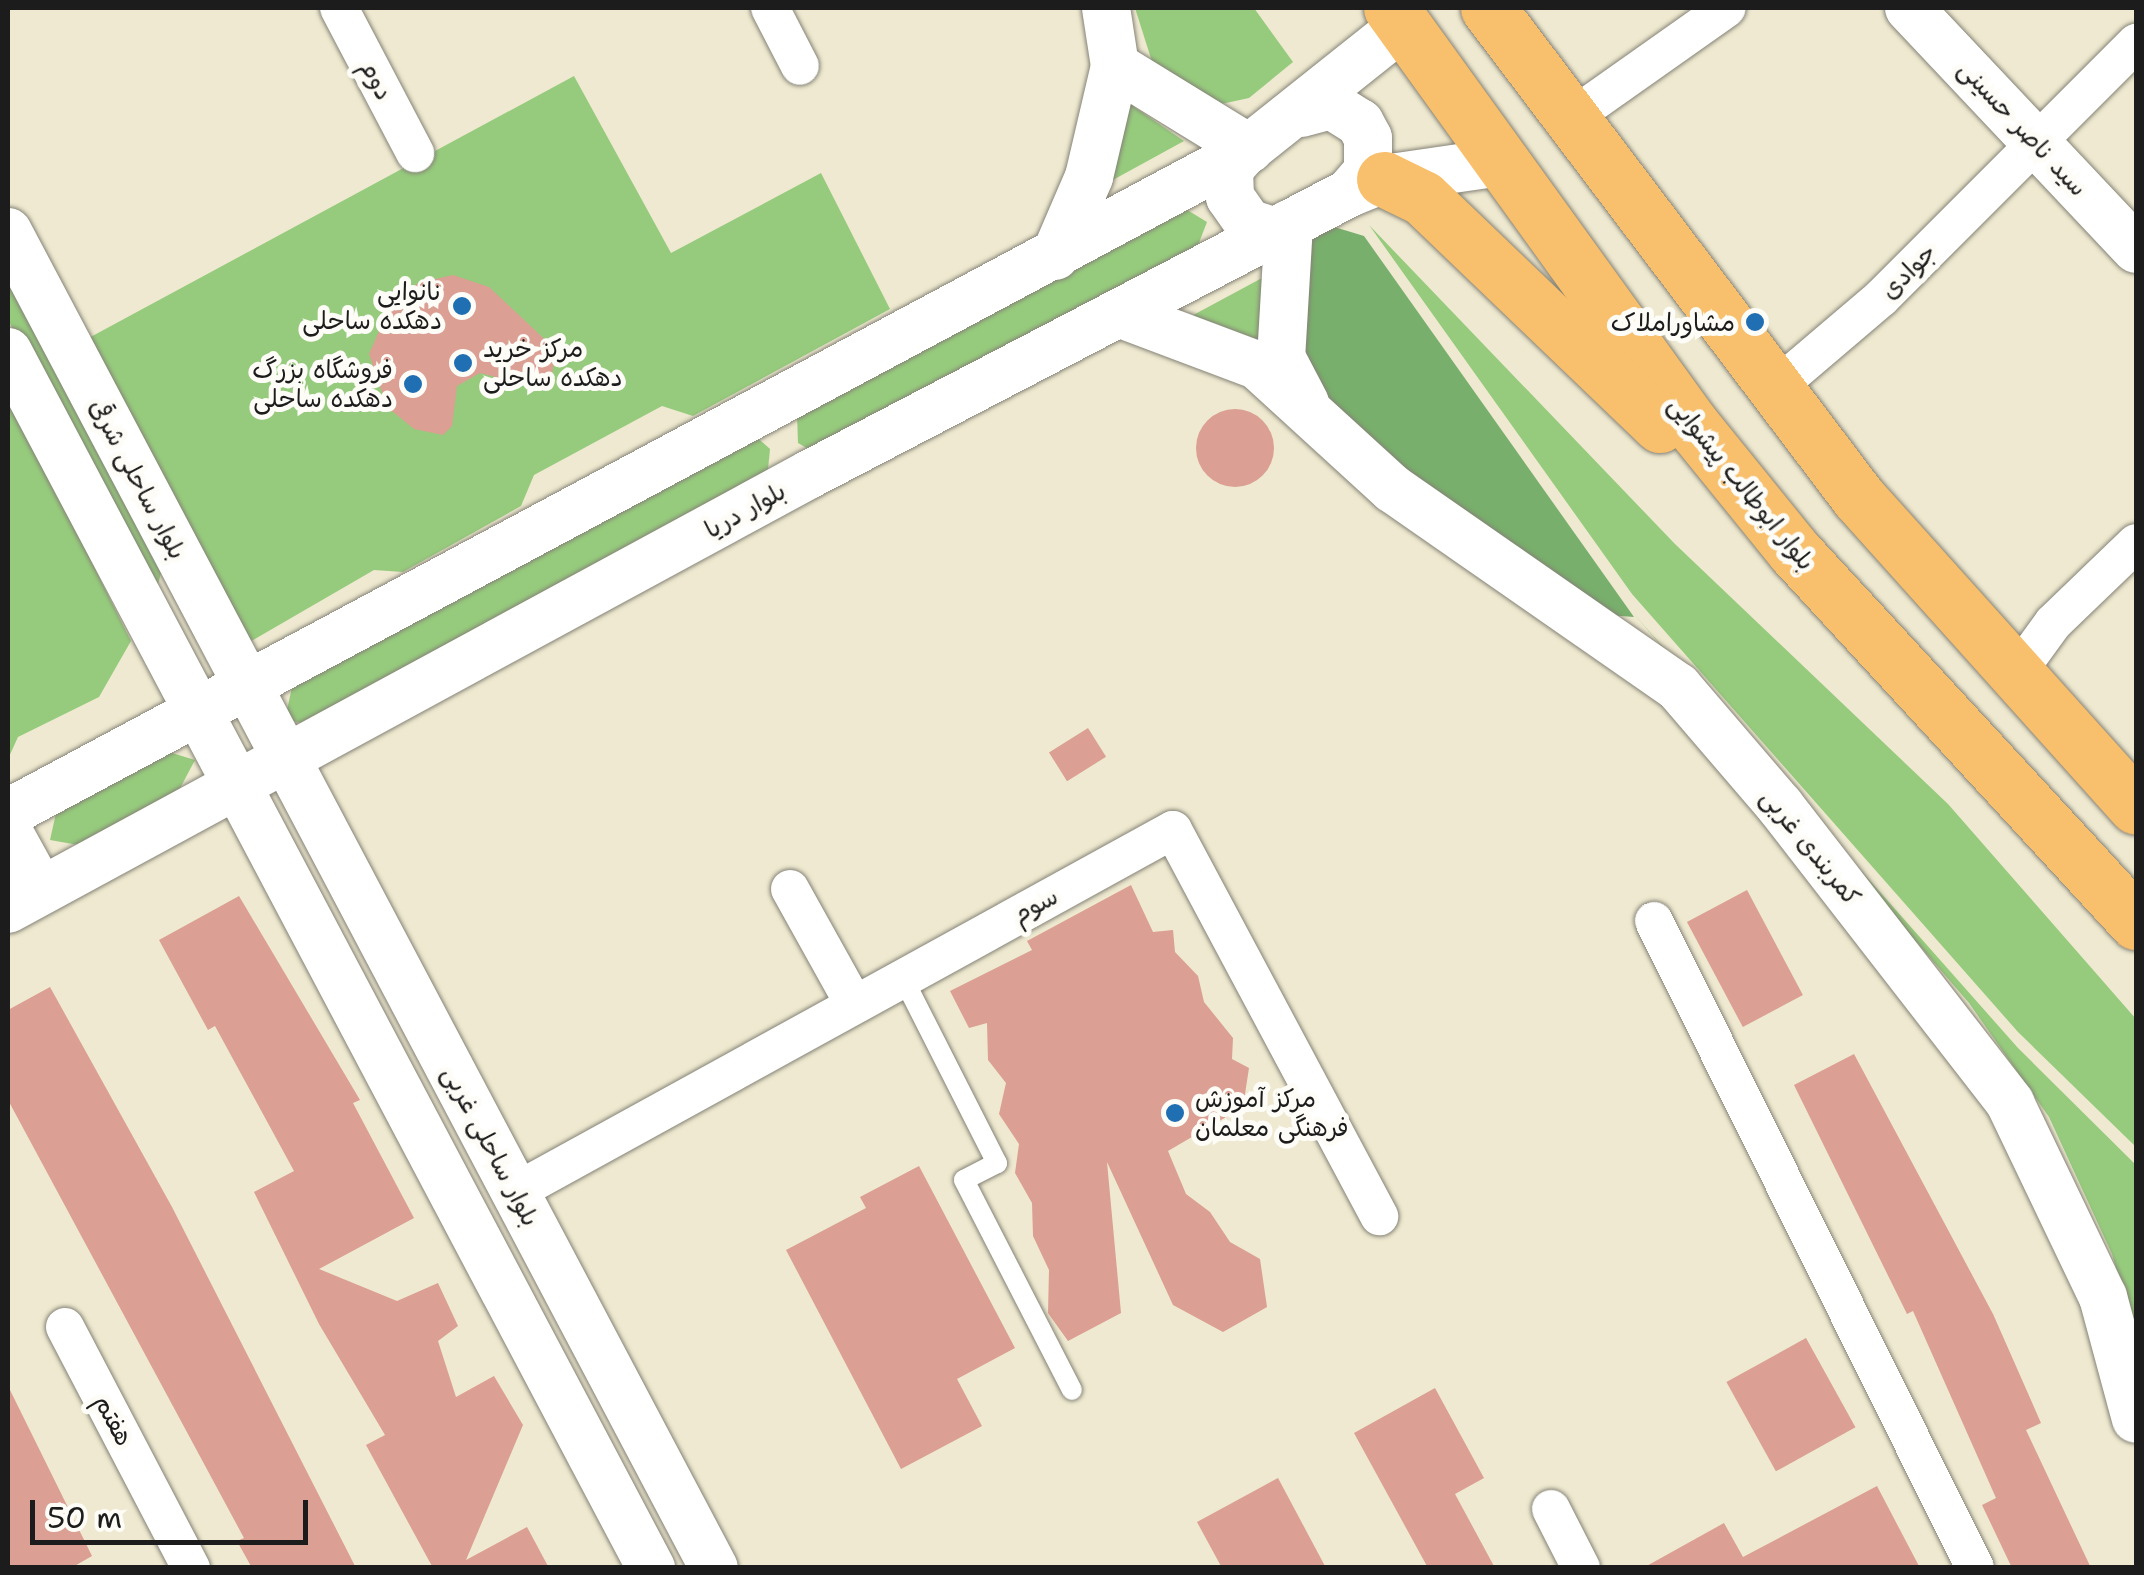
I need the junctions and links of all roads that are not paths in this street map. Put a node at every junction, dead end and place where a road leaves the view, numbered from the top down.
1 (339, 8) edge
2 (770, 8) edge
3 (1106, 8) edge
4 (1488, 8) edge
5 (1727, 8) edge
6 (1909, 8) edge
7 (1397, 16) edge
8 (2136, 44) edge
9 (800, 66) dead end
10 (1115, 66) junction
11 (1301, 112) junction
12 (1568, 120) junction
13 (2034, 142) junction
14 (1247, 151) junction
15 (414, 153) dead end
16 (1501, 162) junction
17 (1367, 186) junction
18 (1282, 228) junction
19 (8, 232) edge
20 (2136, 249) edge
21 (1055, 256) junction
22 (1121, 314) junction
23 (8, 352) edge
24 (1772, 390) junction
25 (774, 406) junction
26 (1311, 414) junction
27 (810, 474) junction
28 (2136, 543) edge
29 (1807, 565) junction
30 (2016, 674) junction
31 (267, 724) junction
32 (218, 750) junction
33 (2136, 807) edge
34 (8, 814) edge
35 (8, 830) edge
36 (790, 889) dead end
37 (24, 900) edge
38 (1654, 921) dead end
39 (2136, 922) edge
40 (902, 976) junction
41 (852, 1002) junction
42 (515, 1192) junction
43 (1378, 1216) dead end
44 (467, 1217) junction
45 (65, 1326) dead end
46 (1072, 1390) dead end
47 (2136, 1418) edge
48 (1551, 1509) dead end
49 (191, 1568) edge
50 (651, 1568) edge
51 (714, 1568) edge
52 (1581, 1568) edge
53 (1974, 1568) edge

1 - 15 street, دوم
2 - 9 street
3 - 10 street
4 - 12 highway
5 - 12 street
6 - 13 street, سید ناصر حسینی
7 - 11 street, بلوار دریا
7 - 16 highway, بلوار ابوطالب پیشوایی
8 - 13 street, جوادی
10 - 14 street
10 - 21 street
11 - 14 street, بلوار دریا
11 - 17 street
12 - 24 highway
13 - 20 street, سید ناصر حسینی
13 - 24 street, جوادی
14 - 18 street
14 - 21 street, بلوار دریا
16 - 17 street, بلوار دریا
16 - 29 highway, بلوار ابوطالب پیشوایی
17 - 18 street, بلوار دریا
17 - 29 highway
18 - 22 street, بلوار دریا
18 - 26 street
19 - 31 street, بلوار ساحلی شرقی
21 - 25 street, بلوار دریا
22 - 26 street, کمربندی غربی
22 - 27 street, بلوار دریا
23 - 32 street
24 - 30 highway
25 - 27 street
25 - 31 street, بلوار دریا
26 - 47 street, کمربندی غربی
27 - 31 street, بلوار دریا
28 - 30 street
29 - 39 highway, بلوار ابوطالب پیشوایی
30 - 33 highway
31 - 32 street, بلوار دریا
31 - 32 street, بلوار دریا
31 - 42 street, بلوار ساحلی غربی
32 - 34 street, بلوار دریا
32 - 37 street, بلوار دریا
32 - 44 street
35 - 37 street
36 - 41 street
38 - 53 street
40 - 41 street, سوم
40 - 43 street, سوم
40 - 46 lane
41 - 42 street, سوم
42 - 44 street
42 - 51 street, بلوار ساحلی غربی
44 - 50 street
45 - 49 street, هفتم
48 - 52 street

